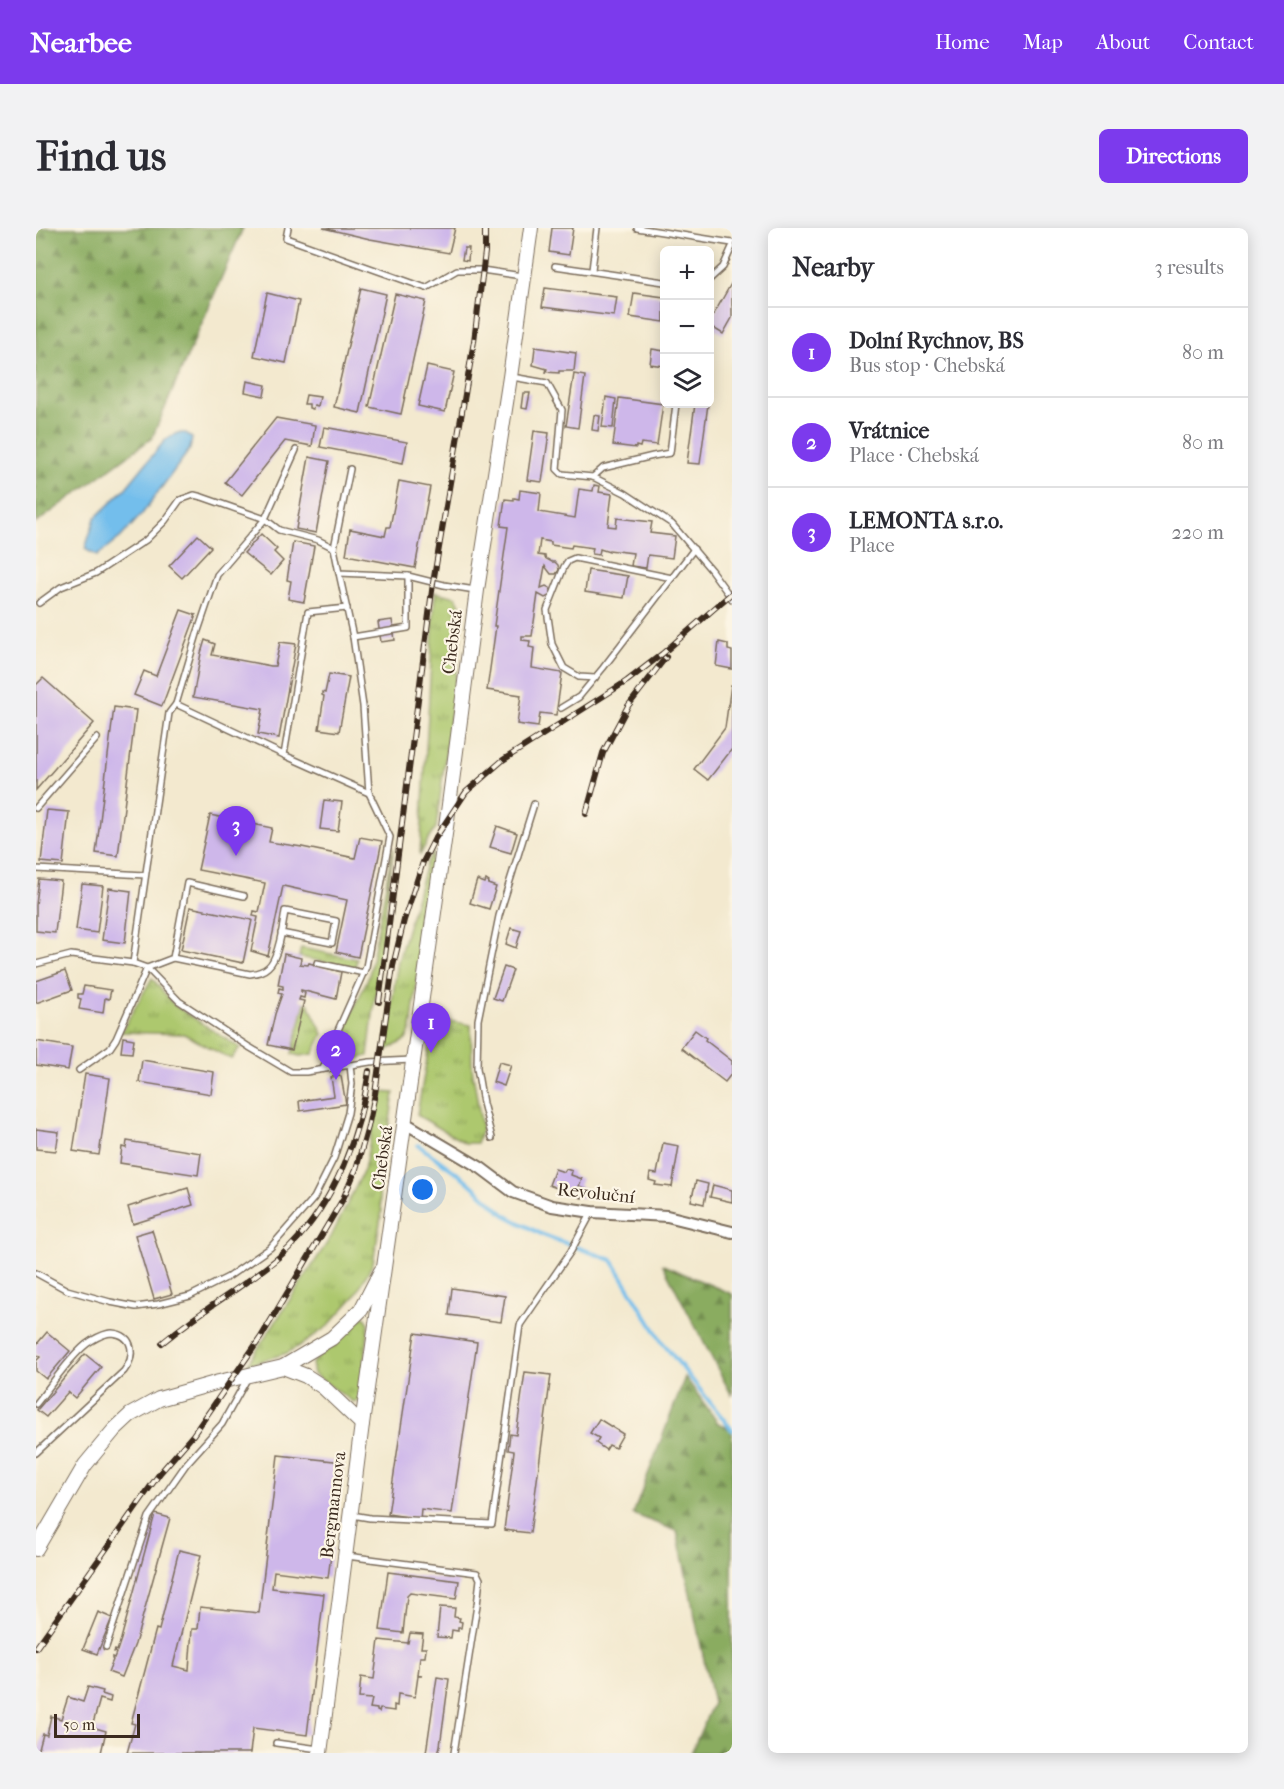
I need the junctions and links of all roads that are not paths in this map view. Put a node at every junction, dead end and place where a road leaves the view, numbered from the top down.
1 (288, 228) edge
2 (531, 228) edge
3 (597, 228) edge
4 (637, 228) edge
5 (732, 245) edge
6 (555, 266) dead end
7 (592, 270) junction
8 (714, 275) edge
9 (524, 276) junction
10 (660, 281) edge
11 (510, 377) junction
12 (676, 408) edge
13 (296, 450) dead end
14 (350, 469) dead end
15 (593, 477) junction
16 (265, 519) junction
17 (334, 548) junction
18 (694, 549) junction
19 (339, 573) junction
20 (408, 576) junction
21 (672, 578) junction
22 (477, 590) junction
23 (732, 598) edge
24 (39, 603) dead end
25 (347, 608) junction
26 (353, 637) junction
27 (595, 678) junction
28 (176, 704) junction
29 (561, 708) dead end
30 (97, 738) dead end
31 (284, 755) junction
32 (369, 793) junction
33 (534, 804) dead end
34 (36, 808) edge
35 (36, 869) edge
36 (145, 875) junction
37 (244, 896) dead end
38 (281, 933) junction
39 (173, 958) junction
40 (132, 963) junction
41 (317, 963) dead end
42 (36, 964) edge
43 (147, 968) junction
44 (364, 973) junction
45 (413, 1060) junction
46 (350, 1065) junction
47 (323, 1069) junction
48 (79, 1070) dead end
49 (405, 1122) junction
50 (492, 1138) dead end
51 (592, 1212) junction
52 (732, 1232) edge
53 (386, 1261) junction
54 (36, 1273) edge
55 (283, 1366) junction
56 (249, 1375) junction
57 (36, 1404) edge
58 (362, 1424) junction
59 (37, 1449) edge
60 (350, 1515) junction
61 (40, 1532) edge
62 (36, 1549) edge
63 (345, 1555) junction
64 (106, 1647) dead end
65 (276, 1743) dead end
66 (320, 1751) edge
67 (454, 1753) edge

1 - 9 lane
2 - 9 street, Chebská
3 - 7 lane
4 - 5 lane
5 - 8 lane
6 - 7 lane
7 - 10 lane
9 - 11 street, Chebská
11 - 15 lane
11 - 22 street, Chebská
12 - 15 lane
13 - 16 lane
14 - 17 lane
15 - 18 lane
16 - 17 lane
16 - 24 lane
16 - 28 lane
17 - 19 lane
18 - 21 lane
18 - 23 lane
19 - 20 lane
19 - 25 lane
20 - 22 lane
20 - 26 lane
21 - 27 lane
21 - 27 lane
22 - 45 street, Chebská
25 - 26 lane
25 - 31 lane
26 - 32 lane
27 - 29 lane
28 - 31 lane
28 - 36 lane
30 - 34 lane
31 - 32 lane
32 - 44 lane
33 - 50 lane
35 - 36 lane
36 - 40 lane
37 - 39 lane
38 - 38 lane
38 - 39 lane
39 - 43 lane
40 - 42 lane
40 - 43 lane
41 - 44 lane
43 - 47 lane
43 - 48 lane
44 - 47 lane
45 - 46 lane
45 - 49 street, Chebská
46 - 47 lane
46 - 54 lane
49 - 51 street, Revoluční
49 - 53 street, Chebská
51 - 52 street, Revoluční
51 - 60 lane
53 - 55 street
53 - 58 street, Bergmannova
55 - 56 street
55 - 58 street
56 - 61 street
56 - 64 lane
57 - 59 lane
58 - 60 street, Bergmannova
60 - 63 street, Bergmannova
61 - 62 street
63 - 66 street, Bergmannova
63 - 67 lane
65 - 66 lane

